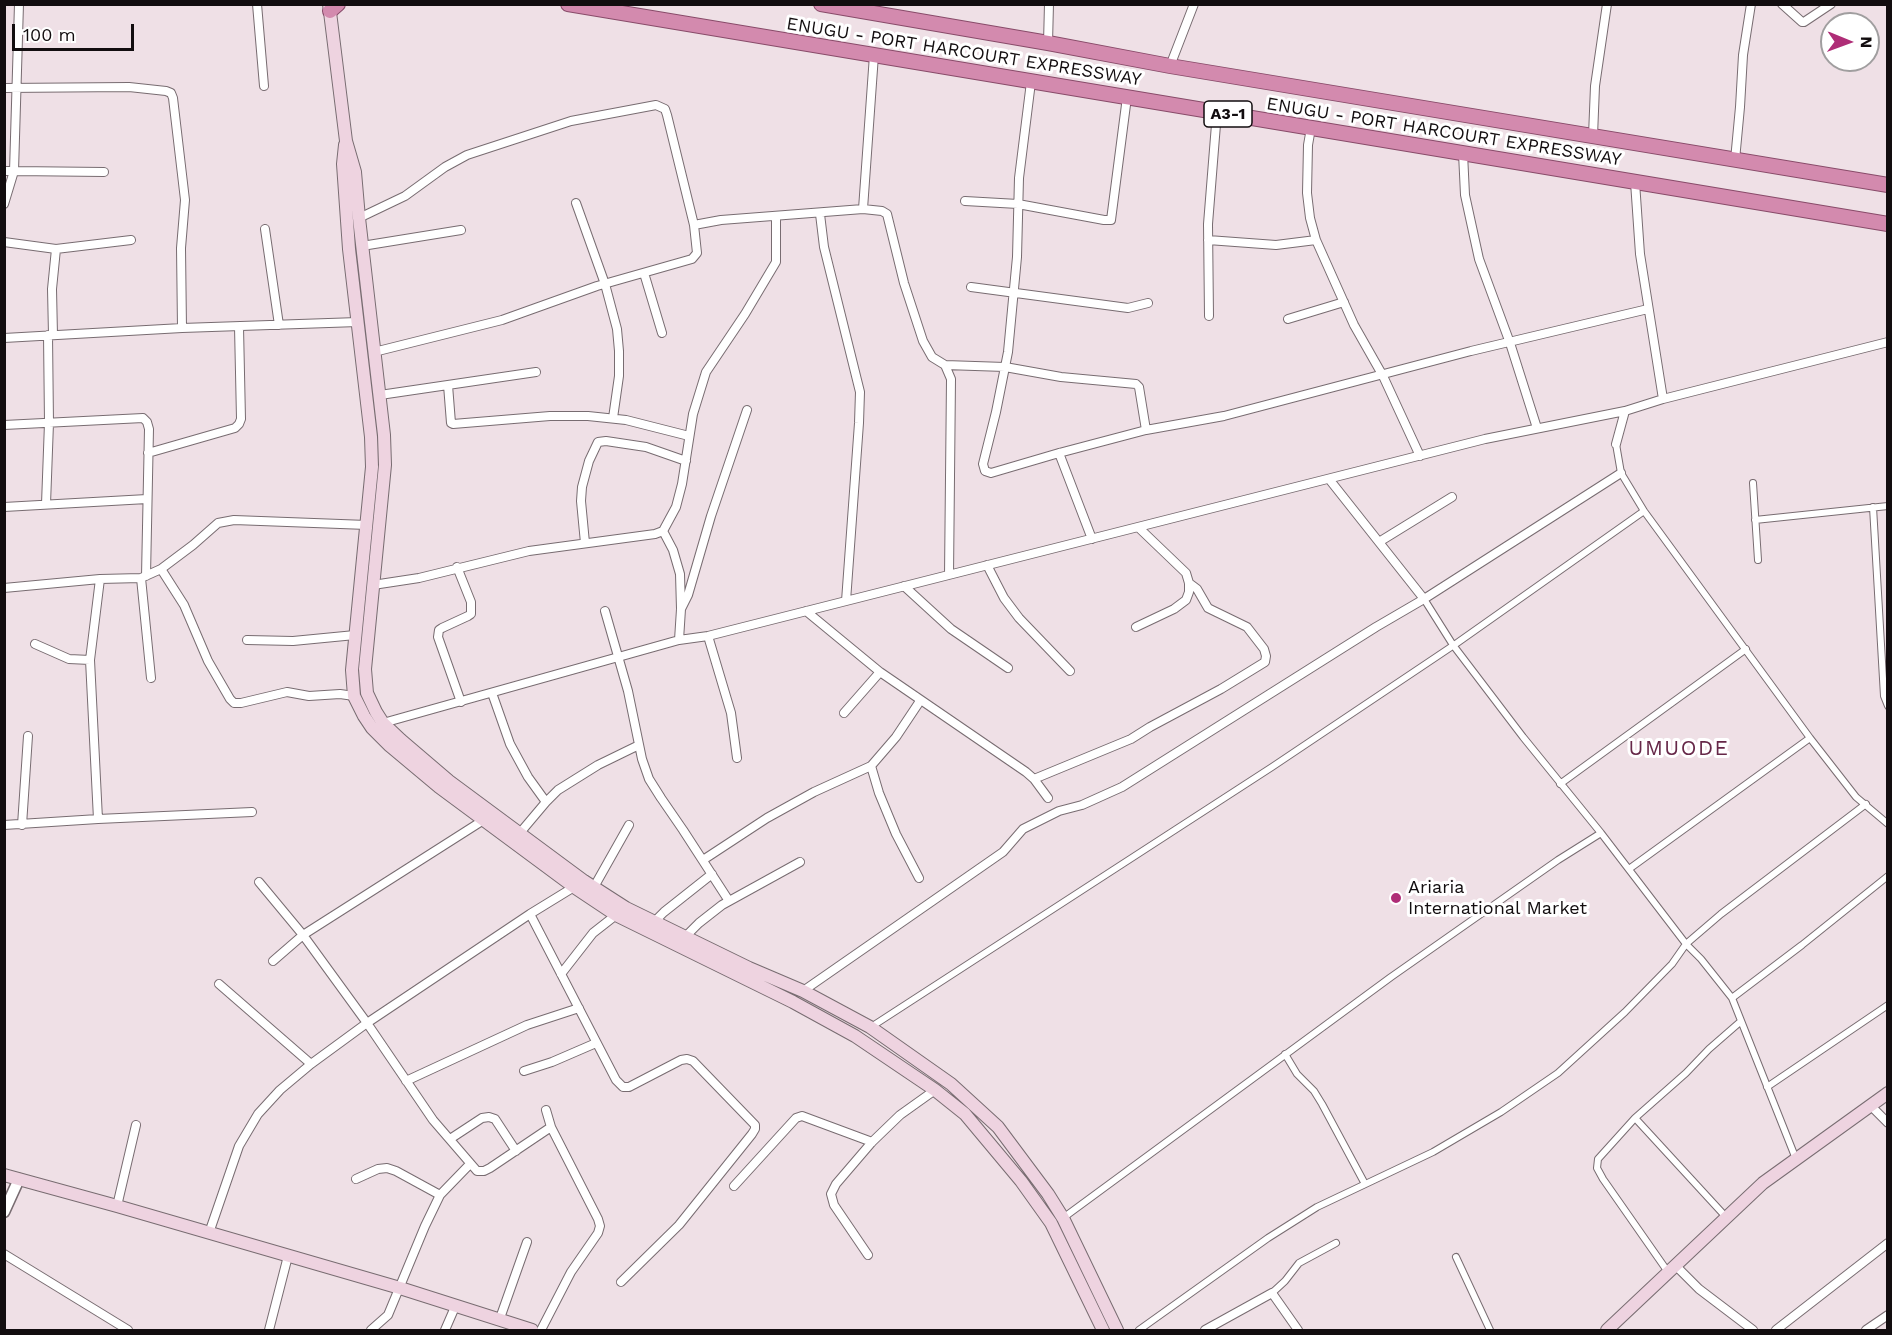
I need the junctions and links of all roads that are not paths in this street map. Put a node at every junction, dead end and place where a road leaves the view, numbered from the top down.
1 (19, 4) edge
2 (258, 4) edge
3 (568, 4) edge
4 (821, 4) edge
5 (1049, 4) edge
6 (1194, 4) edge
7 (1607, 4) edge
8 (1751, 4) edge
9 (1782, 4) edge
10 (1831, 4) edge
11 (332, 7) edge
12 (1048, 43) junction
13 (874, 55) junction
14 (1170, 66) junction
15 (1031, 82) junction
16 (264, 86) dead end
17 (4, 88) edge
18 (16, 88) junction
19 (1127, 98) junction
20 (1217, 112) junction
21 (1311, 128) junction
22 (1593, 136) junction
23 (346, 141) junction
24 (1462, 153) junction
25 (1735, 160) junction
26 (9, 171) edge
27 (104, 172) dead end
28 (1635, 182) junction
29 (1887, 185) edge
30 (965, 201) dead end
31 (576, 203) dead end
32 (4, 204) edge
33 (1018, 204) junction
34 (863, 209) junction
35 (820, 214) junction
36 (776, 217) junction
37 (359, 218) junction
38 (1887, 224) edge
39 (694, 225) junction
40 (265, 229) dead end
41 (461, 230) dead end
42 (131, 240) dead end
43 (1208, 240) junction
44 (1316, 240) junction
45 (4, 242) edge
46 (362, 246) junction
47 (56, 249) junction
48 (644, 273) junction
49 (605, 284) junction
50 (971, 287) dead end
51 (1014, 292) junction
52 (1344, 302) junction
53 (1148, 303) dead end
54 (1648, 309) junction
55 (1209, 316) dead end
56 (1288, 319) dead end
57 (358, 322) junction
58 (279, 325) junction
59 (239, 327) junction
60 (182, 328) junction
61 (662, 333) dead end
62 (50, 335) junction
63 (4, 338) edge
64 (1887, 342) edge
65 (1510, 343) junction
66 (374, 352) junction
67 (945, 365) junction
68 (1005, 367) junction
69 (536, 372) dead end
70 (1383, 375) junction
71 (448, 385) junction
72 (380, 395) junction
73 (1663, 399) junction
74 (747, 410) dead end
75 (1625, 411) junction
76 (613, 418) junction
77 (49, 423) junction
78 (4, 425) edge
79 (1537, 428) junction
80 (1146, 430) junction
81 (689, 436) junction
82 (1616, 444) joint
83 (148, 453) junction
84 (1059, 453) junction
85 (1419, 456) junction
86 (686, 461) junction
87 (1621, 473) junction
88 (1329, 479) junction
89 (1753, 483) dead end
90 (1452, 497) dead end
91 (147, 499) junction
92 (45, 504) junction
93 (1887, 506) edge
94 (4, 507) edge
95 (1873, 507) junction
96 (1644, 511) junction
97 (1755, 520) junction
98 (367, 525) junction
99 (1138, 527) junction
100 (663, 531) junction
101 (1092, 539) junction
102 (1379, 542) junction
103 (585, 543) junction
104 (1758, 560) dead end
105 (987, 565) junction
106 (457, 567) junction
107 (161, 569) junction
108 (949, 575) junction
109 (143, 577) junction
110 (100, 579) junction
111 (1190, 583) junction
112 (373, 585) junction
113 (904, 586) junction
114 (4, 588) edge
115 (1424, 599) junction
116 (846, 601) junction
117 (681, 609) junction
118 (605, 611) dead end
119 (806, 611) junction
120 (1136, 627) dead end
121 (356, 635) junction
122 (708, 636) junction
123 (247, 640) dead end
124 (679, 640) junction
125 (35, 644) dead end
126 (1454, 645) junction
127 (1746, 649) junction
128 (617, 658) junction
129 (1885, 659) edge
130 (90, 660) junction
131 (1008, 668) dead end
132 (880, 672) junction
133 (1070, 672) dead end
134 (151, 678) dead end
135 (492, 693) junction
136 (354, 696) junction
137 (920, 701) junction
138 (461, 702) junction
139 (1887, 706) edge
140 (844, 713) dead end
141 (383, 723) junction
142 (28, 736) dead end
143 (1810, 738) junction
144 (639, 745) junction
145 (737, 758) dead end
146 (871, 765) junction
147 (1034, 779) junction
148 (1560, 784) junction
149 (1048, 798) dead end
150 (546, 802) junction
151 (1866, 804) junction
152 (252, 812) dead end
153 (98, 819) junction
154 (482, 821) junction
155 (1887, 824) edge
156 (4, 825) edge
157 (22, 825) junction
158 (629, 825) dead end
159 (1601, 833) junction
160 (519, 834) junction
161 (703, 860) junction
162 (800, 862) dead end
163 (1629, 869) junction
164 (712, 874) junction
165 (1887, 876) edge
166 (919, 878) dead end
167 (260, 882) dead end
168 (574, 887) junction
169 (594, 887) junction
170 (729, 901) junction
171 (530, 914) junction
172 (616, 915) junction
173 (661, 925) junction
174 (303, 935) junction
175 (685, 937) junction
176 (1686, 944) junction
177 (273, 961) dead end
178 (561, 974) junction
179 (219, 984) dead end
180 (804, 991) junction
181 (1732, 998) junction
182 (1887, 1005) edge
183 (579, 1008) junction
184 (1740, 1022) junction
185 (368, 1023) junction
186 (870, 1027) junction
187 (596, 1043) junction
188 (1285, 1054) junction
189 (311, 1064) junction
190 (524, 1071) dead end
191 (406, 1081) junction
192 (1767, 1087) junction
193 (935, 1090) junction
194 (1887, 1093) edge
195 (1870, 1105) junction
196 (546, 1110) dead end
197 (1635, 1118) junction
198 (1887, 1122) edge
199 (136, 1125) dead end
200 (551, 1127) junction
201 (450, 1139) junction
202 (872, 1142) junction
203 (516, 1151) junction
204 (1796, 1159) junction
205 (470, 1164) junction
206 (4, 1175) edge
207 (19, 1179) junction
208 (356, 1179) dead end
209 (1365, 1184) junction
210 (734, 1186) dead end
211 (440, 1196) junction
212 (117, 1206) junction
213 (4, 1212) edge
214 (1726, 1217) junction
215 (1063, 1218) junction
216 (209, 1233) junction
217 (527, 1242) dead end
218 (1887, 1243) edge
219 (1336, 1244) dead end
220 (4, 1254) edge
221 (868, 1255) dead end
222 (288, 1256) junction
223 (1456, 1257) dead end
224 (1671, 1268) junction
225 (621, 1282) dead end
226 (400, 1288) junction
227 (1272, 1293) junction
228 (455, 1306) junction
229 (1887, 1315) edge
230 (499, 1321) junction
231 (128, 1330) edge
232 (269, 1330) edge
233 (371, 1330) edge
234 (445, 1330) edge
235 (532, 1330) edge
236 (541, 1330) edge
237 (1102, 1330) edge
238 (1117, 1330) edge
239 (1139, 1330) edge
240 (1205, 1330) edge
241 (1298, 1330) edge
242 (1490, 1330) edge
243 (1607, 1330) edge
244 (1753, 1330) edge
245 (1776, 1330) edge
246 (1866, 1330) edge

1 - 18 street
2 - 16 street
3 - 13 highway, ENUGU - PORT HARCOURT EXPRESSWAY / A3-1
4 - 12 highway, ENUGU - PORT HARCOURT EXPRESSWAY / A3-1
5 - 12 street
6 - 14 street
7 - 22 street
8 - 25 street
9 - 10 street
11 - 23 main road
12 - 14 highway, ENUGU - PORT HARCOURT EXPRESSWAY / A3-1
13 - 15 highway, ENUGU - PORT HARCOURT EXPRESSWAY / A3-1
13 - 34 street
14 - 22 highway, ENUGU - PORT HARCOURT EXPRESSWAY / A3-1
15 - 19 highway, ENUGU - PORT HARCOURT EXPRESSWAY / A3-1
15 - 33 street
17 - 18 street
18 - 26 street
18 - 60 street
19 - 20 highway, ENUGU - PORT HARCOURT EXPRESSWAY / A3-1
19 - 33 street
20 - 21 highway, ENUGU - PORT HARCOURT EXPRESSWAY / A3-1
20 - 43 street
21 - 24 highway, ENUGU - PORT HARCOURT EXPRESSWAY / A3-1
21 - 44 street
22 - 25 highway, ENUGU - PORT HARCOURT EXPRESSWAY / A3-1
23 - 37 main road
23 - 57 main road
24 - 28 highway, ENUGU - PORT HARCOURT EXPRESSWAY / A3-1
24 - 65 street
25 - 29 highway, ENUGU - PORT HARCOURT EXPRESSWAY / A3-1
26 - 27 street
26 - 32 street
28 - 38 highway, ENUGU - PORT HARCOURT EXPRESSWAY / A3-1
28 - 54 street
30 - 33 street
31 - 49 street
33 - 51 street
34 - 35 street
34 - 67 street
35 - 36 street
35 - 116 street
36 - 39 street
36 - 81 street
37 - 39 street
37 - 46 main road
39 - 48 street
40 - 58 street
41 - 46 street
42 - 47 street
43 - 44 street
43 - 55 street
44 - 52 street
45 - 47 street
46 - 66 main road
47 - 62 street
48 - 49 street
48 - 61 street
49 - 66 street
49 - 76 street
50 - 51 street
51 - 53 street
51 - 68 street
52 - 56 street
52 - 70 street
54 - 65 street
54 - 73 street
57 - 58 street
57 - 98 main road
58 - 59 street
59 - 60 street
59 - 83 street
60 - 62 street
62 - 63 street
62 - 77 street
64 - 73 street
65 - 70 street
65 - 79 street
66 - 72 main road
67 - 68 street
67 - 108 street
68 - 80 street
68 - 84 street
69 - 71 street
70 - 80 street
70 - 85 street
71 - 72 street
71 - 76 street
72 - 112 main road
73 - 75 street
74 - 117 street
75 - 79 street
75 - 82 street
76 - 81 street
77 - 78 street
77 - 83 street
77 - 92 street
79 - 85 street
80 - 84 street
81 - 86 street
82 - 87 street
83 - 91 street
84 - 101 street
85 - 88 street
86 - 100 street
86 - 103 street
87 - 96 street
87 - 115 street
88 - 99 street
88 - 102 street
89 - 97 street
90 - 102 street
91 - 92 street
91 - 109 street
92 - 94 street
93 - 95 street
95 - 97 street
95 - 129 street
96 - 126 street
96 - 127 street
97 - 104 street
98 - 107 street
98 - 121 main road
99 - 101 street
99 - 111 street
100 - 103 street
100 - 117 street
101 - 105 street
102 - 115 street
103 - 106 street
105 - 108 street
105 - 133 street
106 - 112 street
106 - 138 street
107 - 109 street
107 - 136 street
108 - 113 street
109 - 110 street
109 - 134 street
110 - 114 street
110 - 130 street
111 - 120 street
111 - 147 street
112 - 141 main road
113 - 116 street
113 - 131 street
115 - 126 street
115 - 180 street
116 - 119 street
117 - 124 street
118 - 128 street
119 - 122 street
119 - 132 street
121 - 123 street
121 - 136 main road
122 - 124 street
122 - 145 street
124 - 128 street
125 - 130 street
126 - 148 street
126 - 186 street
127 - 143 street
127 - 148 street
128 - 135 street
128 - 144 street
129 - 139 street
130 - 153 street
132 - 137 street
132 - 140 street
135 - 138 street
135 - 150 street
136 - 154 main road
137 - 146 street
137 - 147 street
138 - 141 street
141 - 160 main road
142 - 157 street
143 - 151 street
143 - 163 street
144 - 150 street
144 - 161 street
146 - 161 street
146 - 166 street
147 - 149 street
148 - 159 street
150 - 160 street
151 - 155 street
151 - 176 street
152 - 153 street
153 - 157 street
154 - 168 main road
154 - 174 street
156 - 157 street
158 - 169 street
159 - 163 street
159 - 188 street
160 - 169 main road
161 - 164 street
162 - 170 street
163 - 176 street
164 - 170 street
164 - 173 street
165 - 181 street
167 - 174 street
168 - 171 street
168 - 172 main road
169 - 173 main road
170 - 175 street
171 - 178 street
171 - 185 street
172 - 178 street
172 - 193 main road
173 - 175 main road
174 - 177 street
174 - 185 street
175 - 180 main road
176 - 181 street
176 - 209 street
178 - 183 street
179 - 189 street
180 - 186 main road
181 - 184 street
182 - 192 street
183 - 187 street
183 - 191 street
184 - 192 street
184 - 197 street
185 - 189 street
185 - 191 street
186 - 215 main road
187 - 190 street
187 - 225 street
188 - 209 street
188 - 215 street
189 - 216 street
191 - 201 street
192 - 204 street
193 - 202 street
193 - 237 main road
194 - 195 main road
195 - 198 street
195 - 204 main road
196 - 200 street
197 - 214 street
197 - 224 street
199 - 212 street
200 - 203 street
200 - 236 street
201 - 203 street
201 - 205 street
202 - 210 street
202 - 221 street
203 - 205 street
204 - 214 main road
205 - 211 street
206 - 207 main road
207 - 212 main road
207 - 213 street
208 - 211 street
209 - 239 street
211 - 226 street
212 - 216 main road
214 - 224 main road
215 - 238 main road
216 - 222 main road
217 - 230 street
218 - 245 street
219 - 227 street
220 - 231 street
222 - 226 main road
222 - 232 street
223 - 242 street
224 - 243 main road
224 - 244 street
226 - 228 main road
226 - 233 street
227 - 240 street
227 - 241 street
228 - 230 main road
228 - 234 street
229 - 246 street
230 - 235 main road

